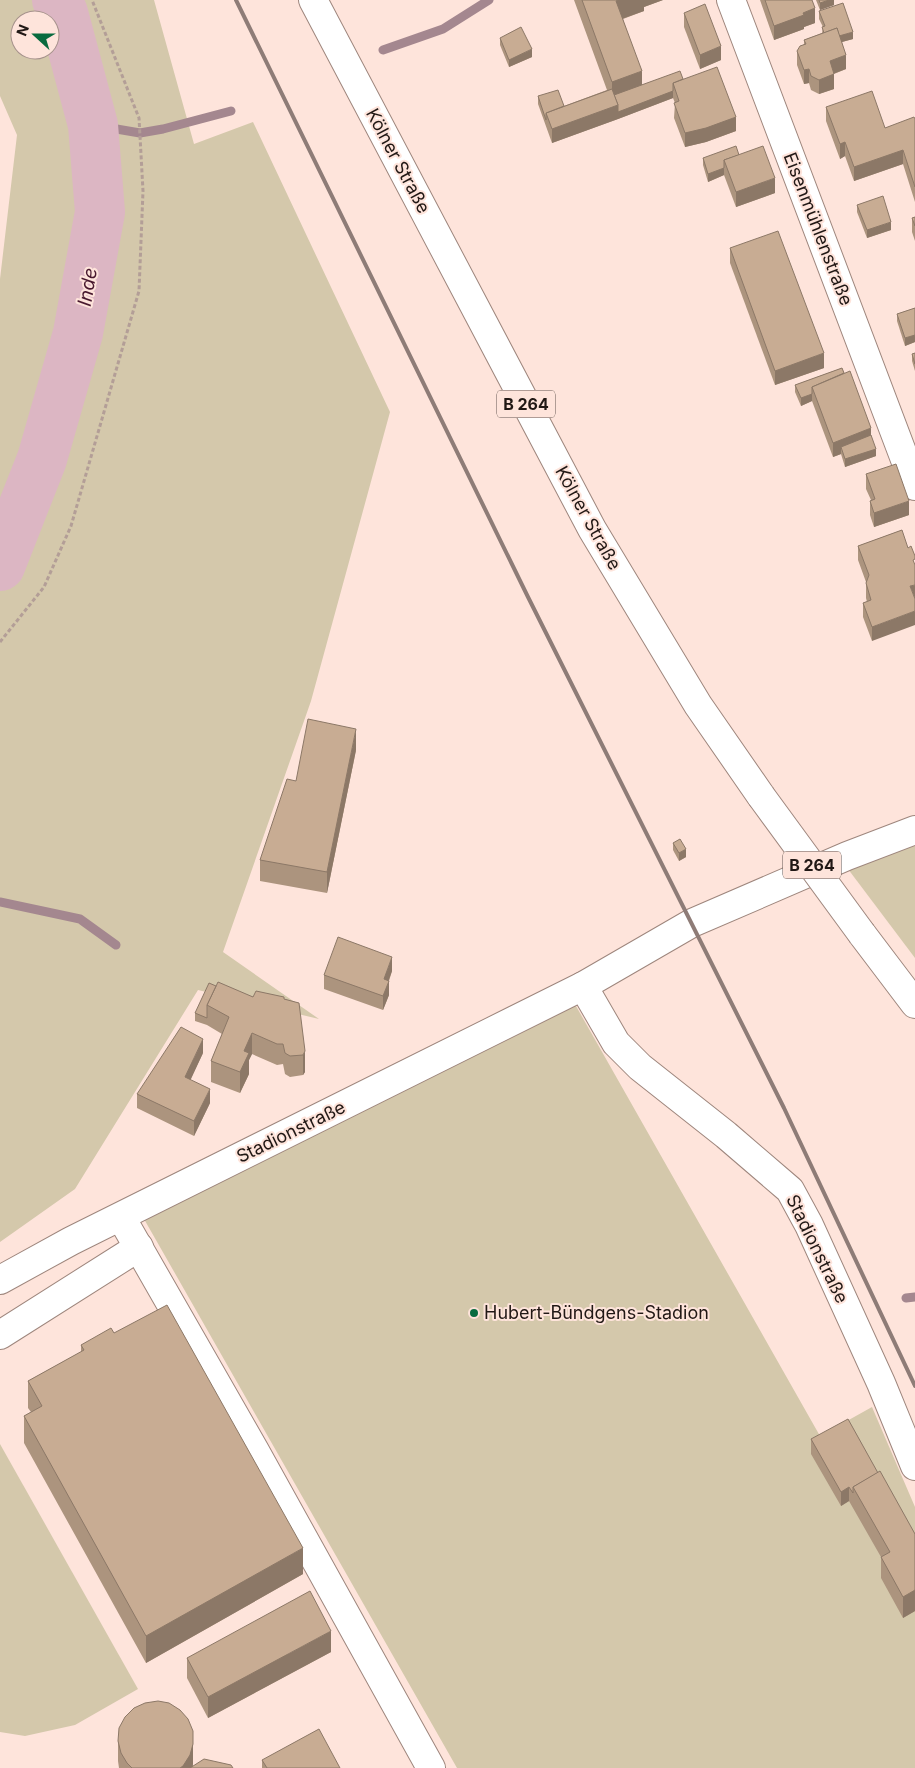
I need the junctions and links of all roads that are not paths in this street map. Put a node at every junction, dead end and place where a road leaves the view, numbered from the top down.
1 (313, 0) edge
2 (731, 0) edge
3 (910, 456) edge
4 (915, 486) edge
5 (915, 830) edge
6 (583, 986) junction
7 (915, 1004) edge
8 (121, 1217) junction
9 (139, 1247) junction
10 (0, 1280) edge
11 (0, 1335) edge
12 (915, 1466) edge
13 (431, 1768) edge

1 - 7 street, Kölner Straße / B 264, bridge
2 - 3 street, Eisenmühlenstraße
3 - 4 street, Eisenmühlenstraße
5 - 6 street, Stadionstraße
6 - 8 street, Stadionstraße
6 - 12 street, Stadionstraße
8 - 9 street
8 - 10 street, Stadionstraße
9 - 11 street
9 - 13 street

